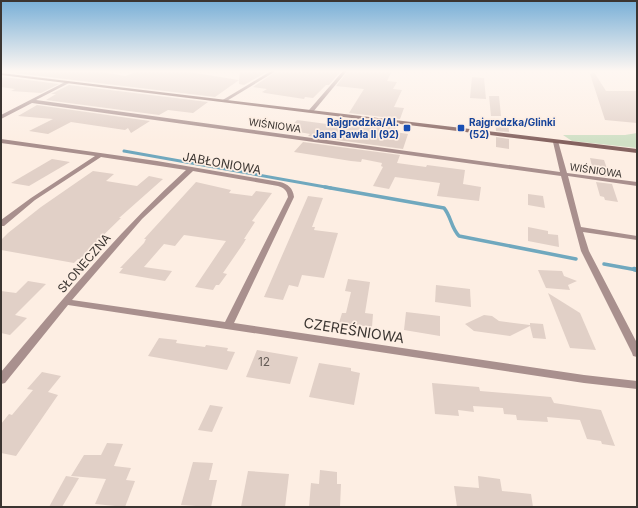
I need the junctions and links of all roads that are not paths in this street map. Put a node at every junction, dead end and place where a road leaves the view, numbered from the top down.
1 (42, 95) edge
2 (171, 95) edge
3 (234, 95) edge
4 (325, 95) edge
5 (30, 101) junction
6 (223, 101) junction
7 (311, 111) junction
8 (1, 117) edge
9 (1, 141) edge
10 (556, 142) junction
11 (637, 152) edge
12 (100, 155) junction
13 (191, 169) junction
14 (564, 174) junction
15 (637, 184) edge
16 (1, 224) edge
17 (578, 229) junction
18 (637, 238) edge
19 (67, 302) junction
20 (228, 326) junction
21 (637, 353) edge
22 (1, 380) edge
23 (637, 385) edge

1 - 5 street
2 - 6 street
3 - 6 street
4 - 7 street
5 - 8 street
5 - 14 street, WIŚNIOWA
6 - 7 street
7 - 10 street
9 - 12 street, JABŁONIOWA
10 - 11 street
10 - 14 street
12 - 13 street, JABŁONIOWA
12 - 16 street
13 - 19 street, SŁONECZNA
13 - 20 street, JABŁONIOWA
14 - 15 street, WIŚNIOWA
14 - 17 street
17 - 18 street
17 - 21 street
19 - 20 street, CZEREŚNIOWA
19 - 22 street, SŁONECZNA
20 - 23 street, CZEREŚNIOWA

